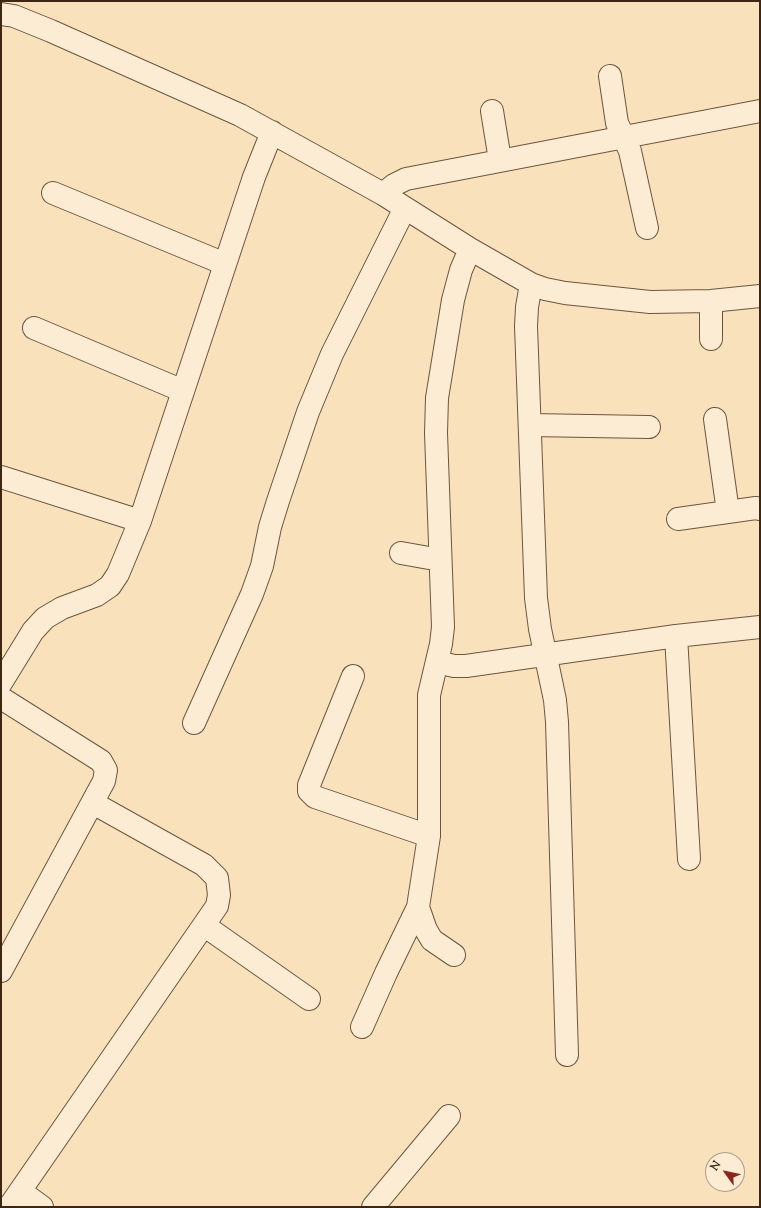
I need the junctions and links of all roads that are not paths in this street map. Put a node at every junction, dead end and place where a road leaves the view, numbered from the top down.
1 (1, 14) edge
2 (610, 76) dead end
3 (492, 111) dead end
4 (760, 111) edge
5 (272, 132) junction
6 (623, 136) junction
7 (500, 160) junction
8 (53, 193) dead end
9 (384, 194) junction
10 (405, 208) junction
11 (646, 228) dead end
12 (470, 248) junction
13 (225, 264) junction
14 (532, 284) junction
15 (760, 296) edge
16 (710, 301) junction
17 (34, 328) dead end
18 (711, 339) dead end
19 (183, 391) junction
20 (715, 419) dead end
21 (530, 426) junction
22 (649, 427) dead end
23 (1, 477) edge
24 (760, 509) edge
25 (728, 512) junction
26 (678, 519) dead end
27 (140, 521) junction
28 (402, 553) dead end
29 (440, 560) junction
30 (760, 627) edge
31 (676, 636) junction
32 (545, 655) junction
33 (437, 662) junction
34 (353, 676) dead end
35 (1, 683) edge
36 (1, 698) edge
37 (194, 723) dead end
38 (93, 802) junction
39 (429, 836) junction
40 (688, 859) dead end
41 (418, 907) junction
42 (204, 926) junction
43 (454, 955) dead end
44 (1, 971) edge
45 (309, 999) dead end
46 (362, 1028) dead end
47 (567, 1055) dead end
48 (449, 1116) dead end
49 (15, 1199) edge
50 (42, 1207) edge
51 (373, 1207) edge

1 - 5 street
2 - 6 street
3 - 7 street
4 - 6 street
5 - 9 street
5 - 13 street
6 - 7 street
6 - 11 street
7 - 9 street
8 - 13 street
9 - 10 street
10 - 12 street
10 - 37 street
12 - 14 street
12 - 29 street
13 - 19 street
14 - 16 street
14 - 21 street
15 - 16 street
16 - 18 street
17 - 19 street
19 - 27 street
20 - 25 street
21 - 22 street
21 - 32 street
23 - 27 street
24 - 25 street
25 - 26 street
27 - 35 street
28 - 29 street
29 - 33 street
30 - 31 street
31 - 32 street
31 - 40 street
32 - 33 street
32 - 47 street
33 - 39 street
34 - 39 street
36 - 38 street
38 - 42 street
38 - 44 street
39 - 41 street
41 - 43 street
41 - 46 street
42 - 45 street
42 - 49 street
48 - 51 street
49 - 50 street

